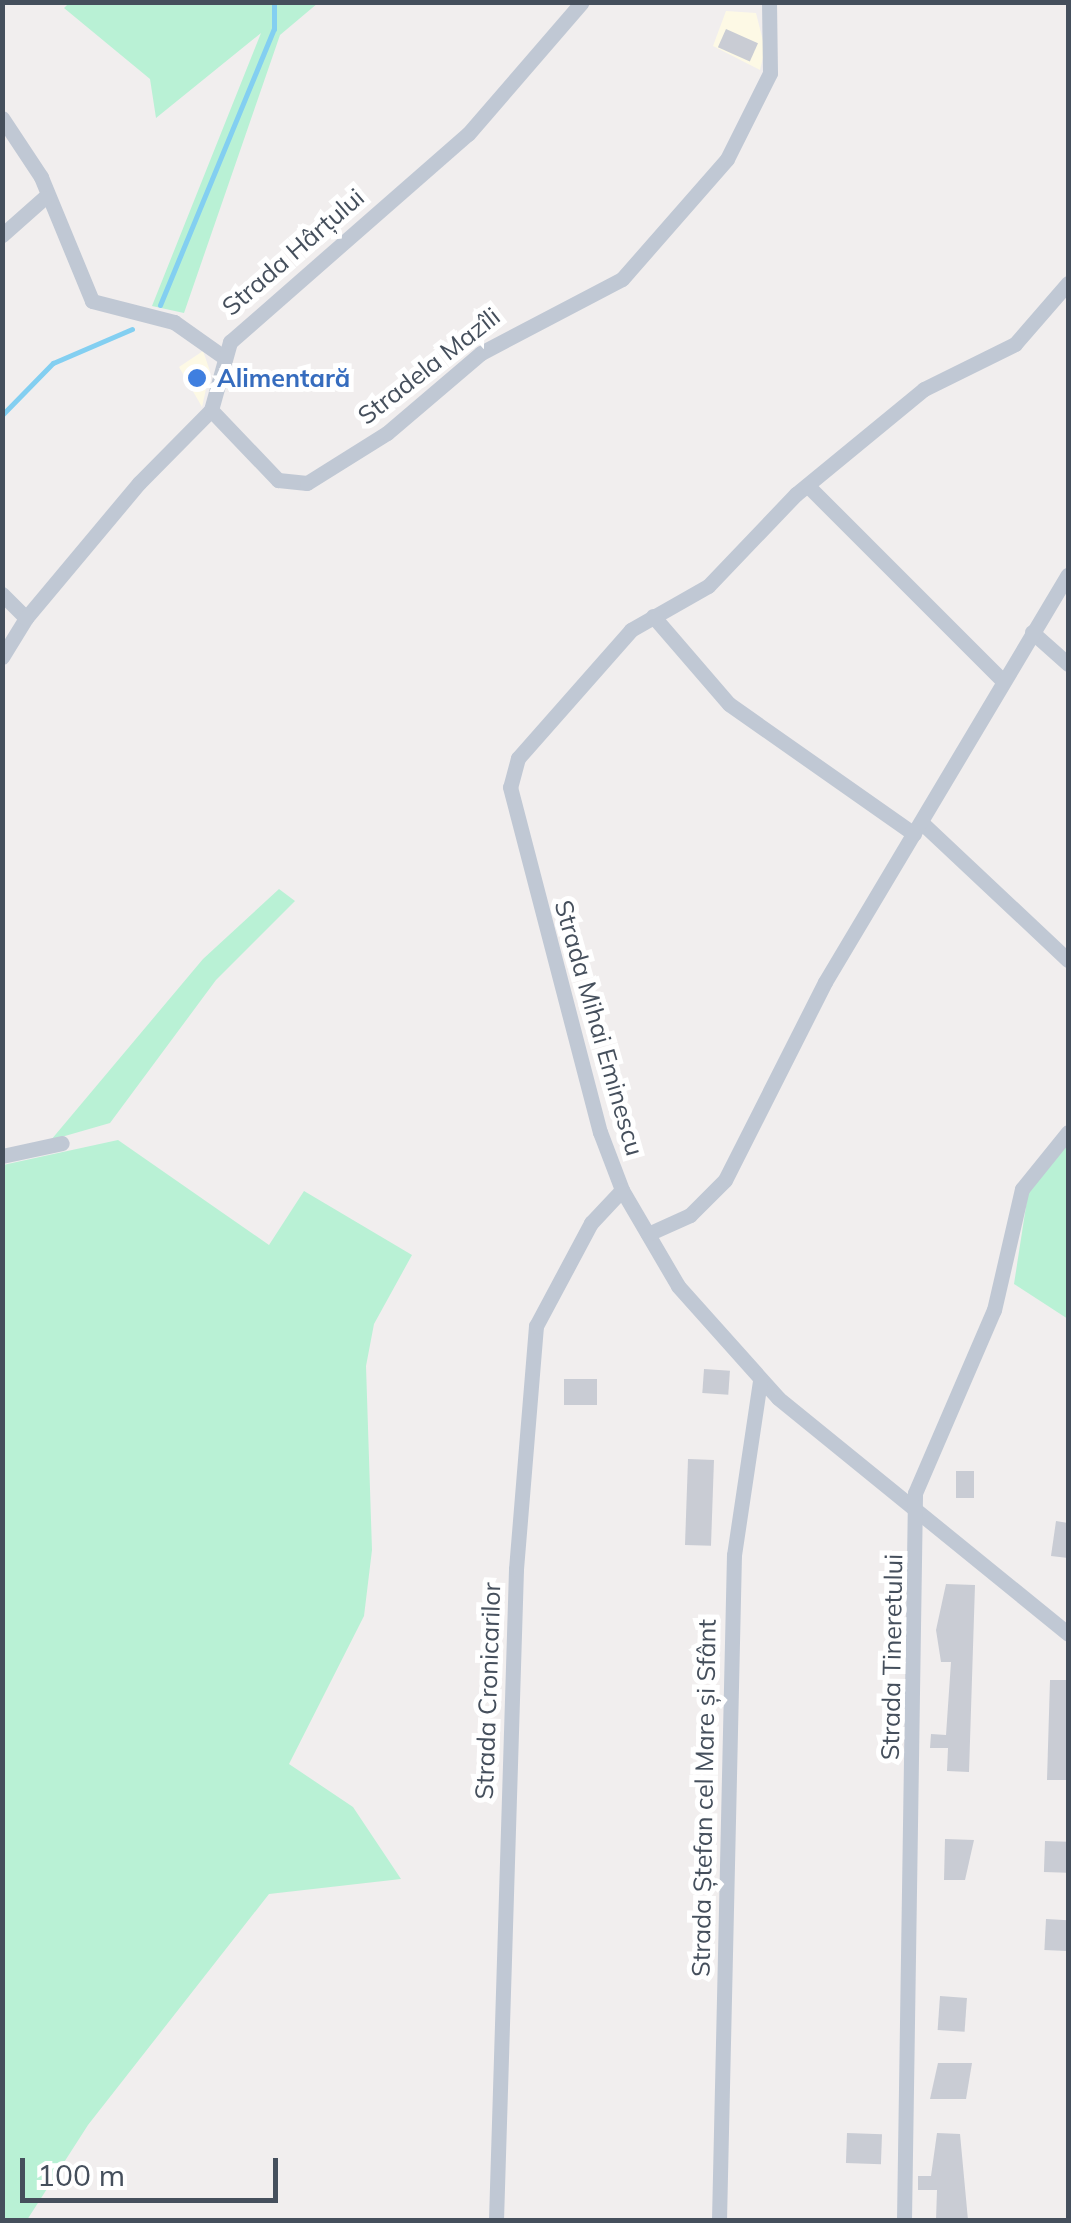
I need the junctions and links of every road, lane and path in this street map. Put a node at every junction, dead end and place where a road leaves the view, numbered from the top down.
1 (582, 2) edge
2 (768, 2) edge
3 (2, 118) edge
4 (44, 198) junction
5 (2, 235) edge
6 (1068, 283) edge
7 (221, 354) junction
8 (210, 410) junction
9 (808, 486) junction
10 (1068, 575) edge
11 (2, 594) edge
12 (653, 616) junction
13 (26, 618) junction
14 (1032, 632) junction
15 (2, 657) edge
16 (1068, 664) edge
17 (1002, 680) junction
18 (918, 828) junction
19 (1068, 960) edge
20 (1068, 1132) edge
21 (62, 1142) dead end
22 (2, 1156) edge
23 (622, 1190) junction
24 (648, 1234) junction
25 (760, 1380) junction
26 (915, 1506) junction
27 (1068, 1634) edge
28 (496, 2220) edge
29 (720, 2220) edge
30 (904, 2220) edge

1 - 7 street, Strada Hârțului
2 - 8 street, Stradela Mazîli
3 - 4 street
4 - 5 street
4 - 7 street
6 - 9 street
7 - 8 street, Strada Hârțului
8 - 13 street
9 - 12 street
9 - 17 street
10 - 14 street
11 - 13 street
12 - 18 street
12 - 23 street, Strada Mihai Eminescu
13 - 15 street
14 - 16 street
14 - 17 street
17 - 18 street
18 - 19 street
18 - 24 street
20 - 26 street, Strada Tineretului
21 - 22 street
23 - 24 street, Strada Mihai Eminescu
23 - 28 street, Strada Cronicarilor
24 - 25 street, Strada Mihai Eminescu
25 - 26 street, Strada Mihai Eminescu
25 - 29 street, Strada Ștefan cel Mare și Sfânt
26 - 27 street, Strada Mihai Eminescu
26 - 30 street, Strada Tineretului

